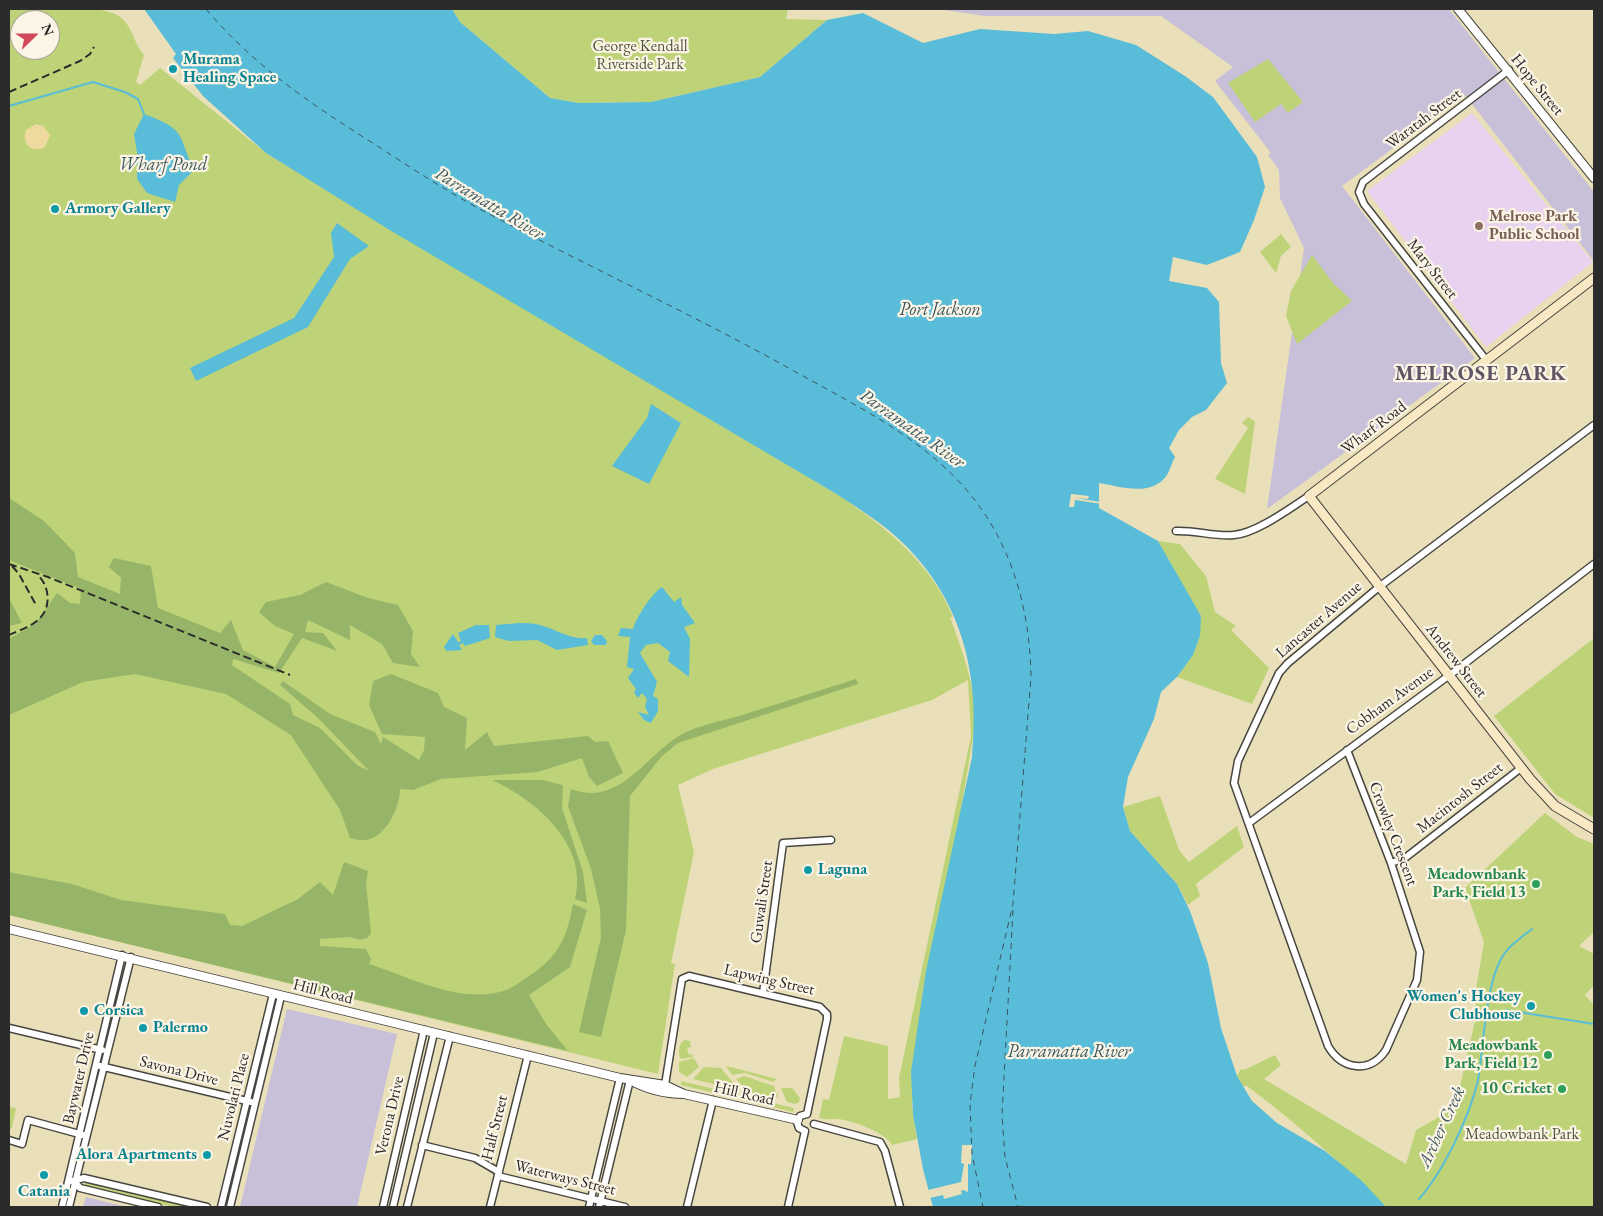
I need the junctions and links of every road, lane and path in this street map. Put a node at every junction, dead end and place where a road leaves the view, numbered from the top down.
1 (1458, 9) edge
2 (1509, 70) junction
3 (1594, 178) edge
4 (1359, 192) joint
5 (1594, 278) edge
6 (1487, 361) junction
7 (1594, 424) edge
8 (1309, 496) junction
9 (1176, 532) dead end
10 (1594, 564) edge
11 (1379, 587) junction
12 (1449, 676) junction
13 (1347, 750) junction
14 (1521, 768) junction
15 (1249, 823) junction
16 (1594, 829) edge
17 (831, 840) dead end
18 (1391, 864) junction
19 (9, 929) edge
20 (122, 955) junction
21 (131, 957) junction
22 (763, 993) junction
23 (277, 995) junction
24 (9, 1028) edge
25 (424, 1030) junction
26 (434, 1033) junction
27 (450, 1036) junction
28 (103, 1050) junction
29 (528, 1055) junction
30 (1372, 1064) joint
31 (100, 1066) junction
32 (620, 1078) junction
33 (630, 1080) junction
34 (665, 1085) junction
35 (684, 1094) junction
36 (713, 1100) junction
37 (248, 1102) junction
38 (255, 1103) junction
39 (807, 1114) junction
40 (798, 1120) junction
41 (814, 1124) junction
42 (805, 1131) junction
43 (83, 1135) junction
44 (9, 1140) edge
45 (399, 1140) junction
46 (408, 1142) junction
47 (422, 1145) junction
48 (498, 1174) junction
49 (72, 1181) junction
50 (591, 1199) junction
51 (600, 1204) edge
52 (62, 1207) edge
53 (69, 1207) edge
54 (158, 1207) edge
55 (207, 1207) edge
56 (222, 1207) edge
57 (230, 1207) edge
58 (383, 1207) edge
59 (393, 1207) edge
60 (407, 1207) edge
61 (490, 1207) edge
62 (589, 1207) edge
63 (625, 1207) edge
64 (687, 1207) edge
65 (788, 1207) edge
66 (900, 1207) edge

1 - 2 street, Hope Street
2 - 3 street, Hope Street
2 - 4 street, Waratah Street
4 - 6 street, Mary Street
5 - 6 main road, Wharf Road
6 - 8 main road, Wharf Road
7 - 11 street, Lancaster Avenue
8 - 9 street, Wharf Road
8 - 11 main road, Andrew Street
10 - 12 street, Cobham Avenue
11 - 12 main road, Andrew Street
11 - 15 street, Lancaster Avenue
12 - 13 street, Cobham Avenue
12 - 14 main road, Andrew Street
13 - 15 street, Cobham Avenue
13 - 18 street, Crowley Crescent
14 - 16 main road, Andrew Street
14 - 18 street, Macintosh Street
15 - 30 street, Lancaster Avenue
17 - 22 street, Guwali Street
18 - 30 street, Crowley Crescent
19 - 20 street, Hill Road
20 - 21 street, Hill Road
20 - 28 street, Baywater Drive
21 - 23 street, Hill Road
21 - 28 street, Baywater Drive
22 - 34 street, Lapwing Street
22 - 39 street, Lapwing Street
23 - 25 street, Hill Road
23 - 37 street, Nuvolari Place
23 - 38 street, Nuvolari Place
24 - 28 street
25 - 26 street, Hill Road
25 - 45 street, Verona Drive
26 - 27 street, Hill Road
26 - 46 street, Verona Drive
27 - 29 street, Hill Road
27 - 47 street
28 - 31 street, Baywater Drive
29 - 32 street, Hill Road
29 - 48 street, Half Street
31 - 37 street, Savona Drive
31 - 43 street, Baywater Drive
32 - 33 street, Hill Road
32 - 50 street
33 - 34 street, Hill Road
33 - 35 street, Hill Road
33 - 51 street
34 - 35 street, Hill Road
35 - 36 street, Hill Road
36 - 40 street, Hill Road
36 - 64 street
37 - 38 street, Savona Drive
37 - 56 street, Nuvolari Place
38 - 57 street, Nuvolari Place
39 - 40 street
39 - 41 street
40 - 42 street
41 - 42 street
41 - 66 street
42 - 65 street
43 - 44 street
43 - 49 street, Baywater Drive
45 - 46 street
45 - 58 street, Verona Drive
46 - 59 street, Verona Drive
47 - 48 street
47 - 60 street
48 - 50 street, Waterways Street
48 - 61 street, Half Street
49 - 52 street, Baywater Drive
49 - 53 street, Baywater Drive
49 - 54 street
49 - 55 street
50 - 51 street, Waterways Street
50 - 62 street
51 - 63 street, Waterways Street

